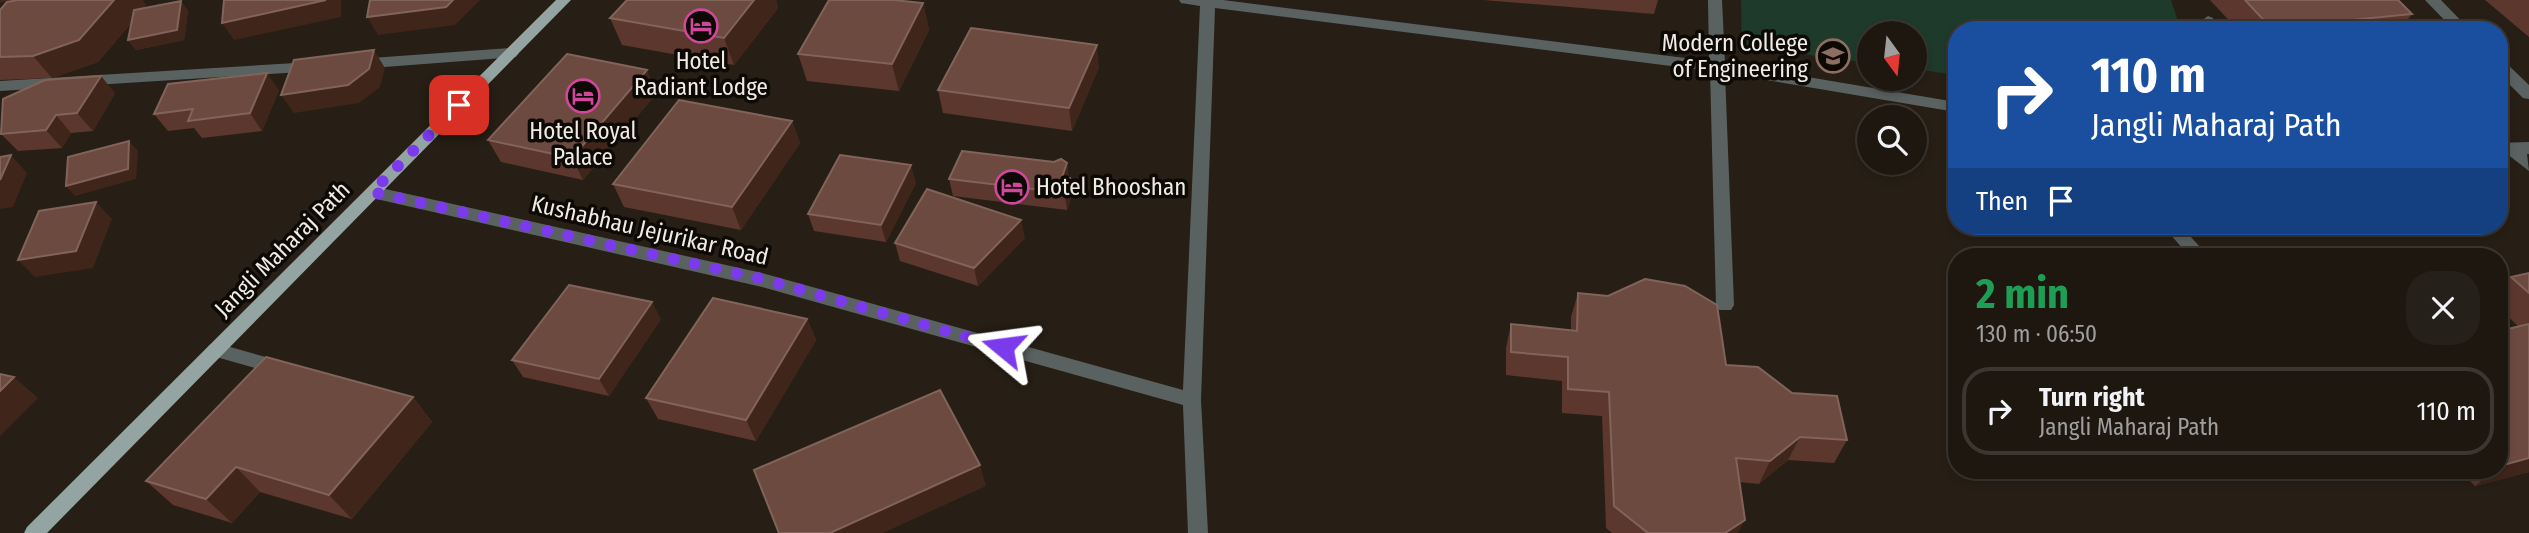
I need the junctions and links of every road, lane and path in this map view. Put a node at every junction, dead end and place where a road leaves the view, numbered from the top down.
1 (564, 0) edge
2 (1186, 0) edge
3 (1715, 0) edge
4 (2431, 0) edge
5 (1209, 2) edge
6 (2453, 21) edge
7 (511, 53) junction
8 (1717, 67) junction
9 (2508, 74) edge
10 (0, 86) edge
11 (2529, 94) edge
12 (1948, 106) edge
13 (2513, 149) edge
14 (2529, 165) edge
15 (372, 192) junction
16 (2179, 235) edge
17 (2192, 248) edge
18 (1725, 305) dead end
19 (216, 350) junction
20 (307, 376) edge
21 (1192, 400) junction
22 (34, 533) edge
23 (1198, 533) edge

1 - 7 main road, Jangli Maharaj Path
2 - 5 street
3 - 8 street
4 - 6 street
5 - 8 street
5 - 21 street
7 - 10 street
7 - 15 main road, Jangli Maharaj Path
8 - 12 street
8 - 18 street
9 - 11 street
13 - 14 street
15 - 19 main road, Jangli Maharaj Path
15 - 21 street, Kushabhau Jejurikar Road
16 - 17 street
19 - 20 street
19 - 22 main road, Jangli Maharaj Path
21 - 23 street

